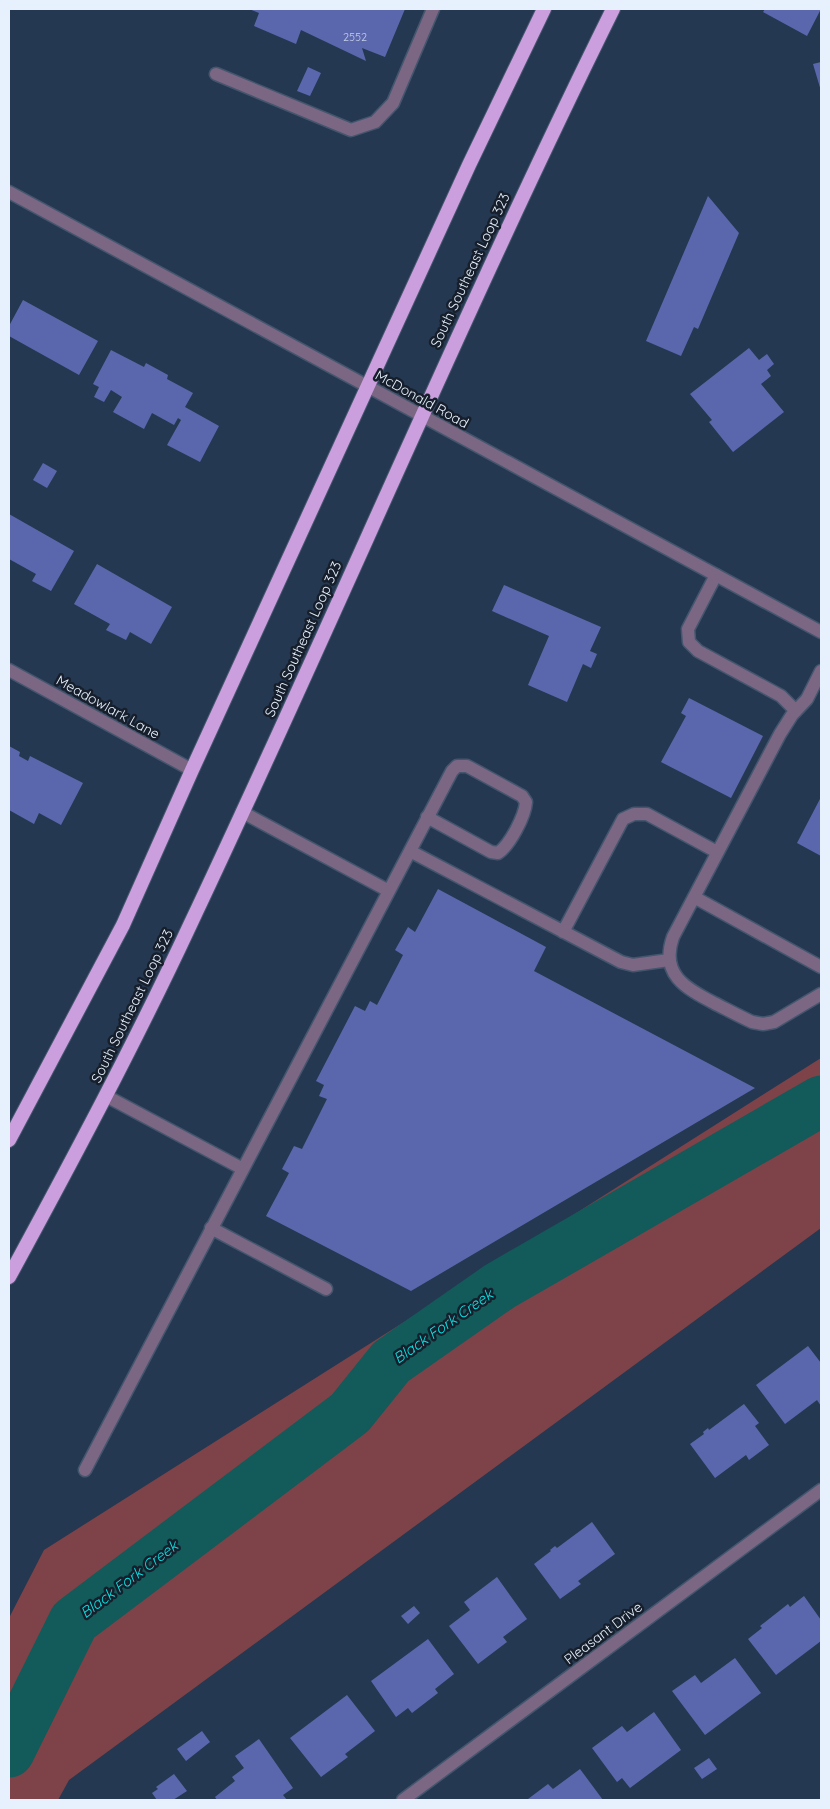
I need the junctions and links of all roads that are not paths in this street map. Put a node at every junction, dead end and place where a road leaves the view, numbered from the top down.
1 (434, 9) edge
2 (544, 9) edge
3 (613, 9) edge
4 (216, 74) dead end
5 (9, 192) edge
6 (368, 386) junction
7 (422, 417) junction
8 (716, 575) junction
9 (821, 632) edge
10 (9, 670) edge
11 (821, 672) edge
12 (796, 711) junction
13 (192, 770) junction
14 (242, 812) junction
15 (428, 818) junction
16 (410, 851) junction
17 (717, 852) junction
18 (389, 891) junction
19 (694, 897) junction
20 (563, 932) junction
21 (669, 960) junction
22 (821, 967) edge
23 (821, 994) edge
24 (106, 1096) junction
25 (13, 1124) edge
26 (9, 1140) edge
27 (243, 1169) junction
28 (211, 1228) junction
29 (9, 1277) edge
30 (326, 1289) dead end
31 (85, 1470) dead end
32 (821, 1490) edge
33 (403, 1800) edge

1 - 4 street
2 - 6 highway
3 - 7 highway, South Southeast Loop 323
5 - 6 street, McDonald Road
6 - 7 street, McDonald Road
6 - 13 highway
7 - 8 street, McDonald Road
7 - 14 highway, South Southeast Loop 323
8 - 9 street, McDonald Road
8 - 12 street
10 - 13 street, Meadowlark Lane
11 - 12 street
12 - 17 street
13 - 25 highway
14 - 18 street
14 - 24 highway, South Southeast Loop 323
15 - 15 street
15 - 16 street
16 - 18 street
16 - 20 street
17 - 19 street
17 - 20 street
18 - 27 street
19 - 21 street
19 - 22 street
20 - 21 street
21 - 23 street
24 - 27 street
24 - 29 highway, South Southeast Loop 323
25 - 26 highway
27 - 28 street
28 - 30 street
28 - 31 street
32 - 33 street, Pleasant Drive

